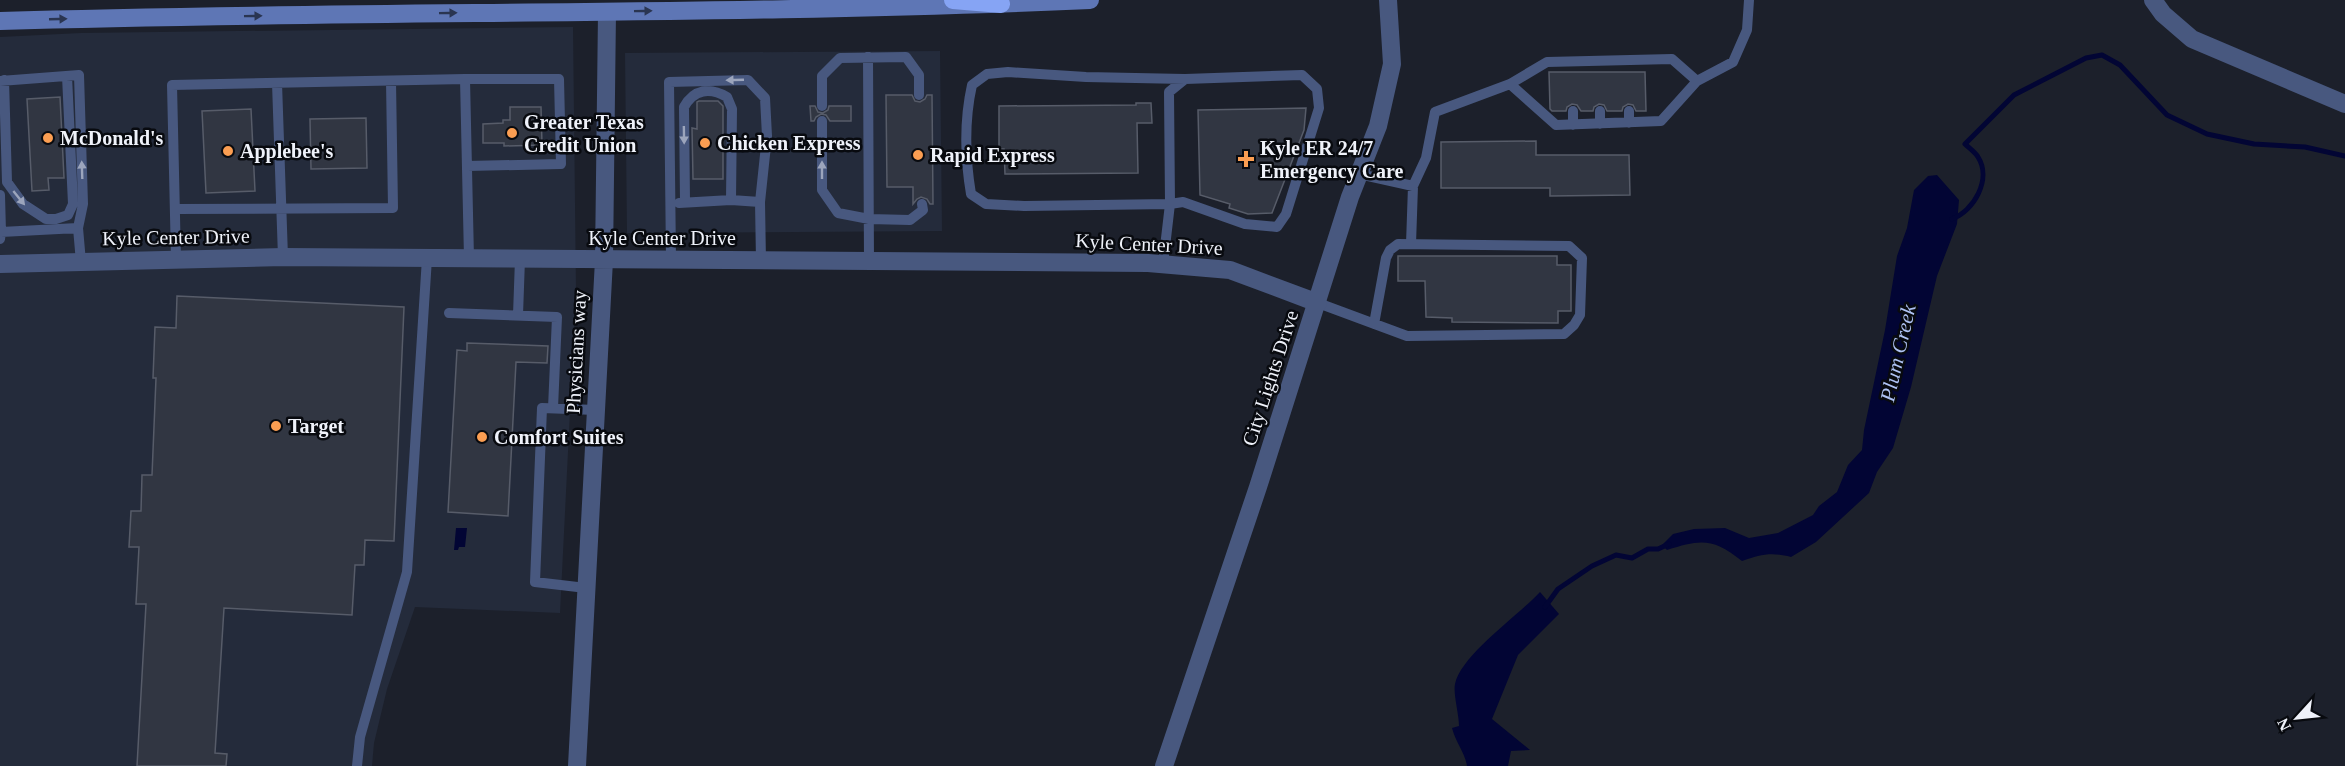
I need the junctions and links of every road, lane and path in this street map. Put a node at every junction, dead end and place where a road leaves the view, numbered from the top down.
1 (953, 0) edge
2 (1090, 0) edge
3 (1388, 0) edge
4 (1749, 0) edge
5 (2153, 0) edge
6 (1001, 4) junction
7 (607, 12) junction
8 (0, 21) edge
9 (868, 57) junction
10 (1627, 60) junction
11 (1628, 72) dead end
12 (67, 76) junction
13 (465, 79) junction
14 (1185, 79) junction
15 (2, 81) edge
16 (392, 81) junction
17 (1697, 81) junction
18 (277, 83) junction
19 (1510, 84) junction
20 (919, 95) dead end
21 (2345, 104) edge
22 (822, 106) dead end
23 (1573, 111) dead end
24 (1600, 111) dead end
25 (1629, 111) dead end
26 (822, 121) dead end
27 (1629, 123) junction
28 (1599, 124) junction
29 (1573, 125) junction
30 (467, 166) junction
31 (1359, 174) junction
32 (1413, 186) junction
33 (0, 195) edge
34 (731, 200) junction
35 (685, 202) junction
36 (760, 202) junction
37 (670, 204) junction
38 (922, 204) dead end
39 (1170, 204) junction
40 (281, 208) junction
41 (175, 209) junction
42 (869, 219) junction
43 (78, 228) junction
44 (1, 232) edge
45 (0, 239) edge
46 (1411, 244) junction
47 (283, 257) junction
48 (427, 258) junction
49 (469, 258) junction
50 (176, 259) junction
51 (520, 259) junction
52 (604, 260) junction
53 (671, 260) junction
54 (761, 261) junction
55 (81, 262) junction
56 (869, 262) junction
57 (0, 264) edge
58 (1163, 264) junction
59 (1318, 303) junction
60 (449, 313) dead end
61 (518, 315) junction
62 (1374, 324) junction
63 (553, 408) junction
64 (596, 410) junction
65 (586, 588) junction
66 (357, 766) edge
67 (577, 766) edge
68 (1164, 766) edge

1 - 6 highway
2 - 6 main road
3 - 31 street, City Lights Drive
4 - 17 lane
5 - 21 street
7 -> 6 main road
8 -> 7 main road
7 - 52 street, Physicians way
9 - 20 lane
9 - 22 lane
9 - 42 lane
10 - 11 lane
10 - 17 lane
10 - 19 lane
12 - 15 lane
15 -> 12 lane
43 -> 12 lane
13 - 16 lane
13 - 30 lane
13 - 30 lane
14 - 39 lane
14 - 39 lane
14 - 39 lane
16 - 18 lane
16 - 40 lane
17 - 27 lane
18 - 40 lane
18 - 41 lane
19 - 29 lane
19 - 32 lane
23 - 29 lane
24 - 28 lane
25 - 27 lane
42 -> 26 lane
27 - 28 lane
28 - 29 lane
30 - 49 lane
31 - 32 lane
31 - 59 street, City Lights Drive
32 - 46 lane
33 - 44 lane
34 - 35 lane
34 -> 35 lane
34 - 36 lane
35 - 37 lane
36 -> 37 lane
36 - 54 lane
37 - 53 lane
38 - 42 lane
39 - 58 lane
40 - 41 lane
40 - 47 lane
41 - 50 lane
42 - 56 lane
43 - 44 lane
43 - 55 lane
44 - 45 lane
46 - 62 lane
46 - 62 lane
47 - 48 street, Kyle Center Drive
47 - 50 street, Kyle Center Drive
48 - 49 street, Kyle Center Drive
48 - 66 lane
49 - 51 street, Kyle Center Drive
50 - 55 street, Kyle Center Drive
51 - 52 street, Kyle Center Drive
51 - 61 lane
52 - 53 street, Kyle Center Drive
52 - 64 street, Physicians way
53 - 54 street, Kyle Center Drive
54 - 56 street, Kyle Center Drive
55 - 57 street, Kyle Center Drive
56 - 58 street, Kyle Center Drive
58 - 59 street, Kyle Center Drive
59 - 62 lane
59 - 68 street, City Lights Drive
60 - 61 lane
61 - 63 lane
63 - 64 lane
63 - 65 lane
64 - 65 street, Physicians way
65 - 67 street, Physicians way

